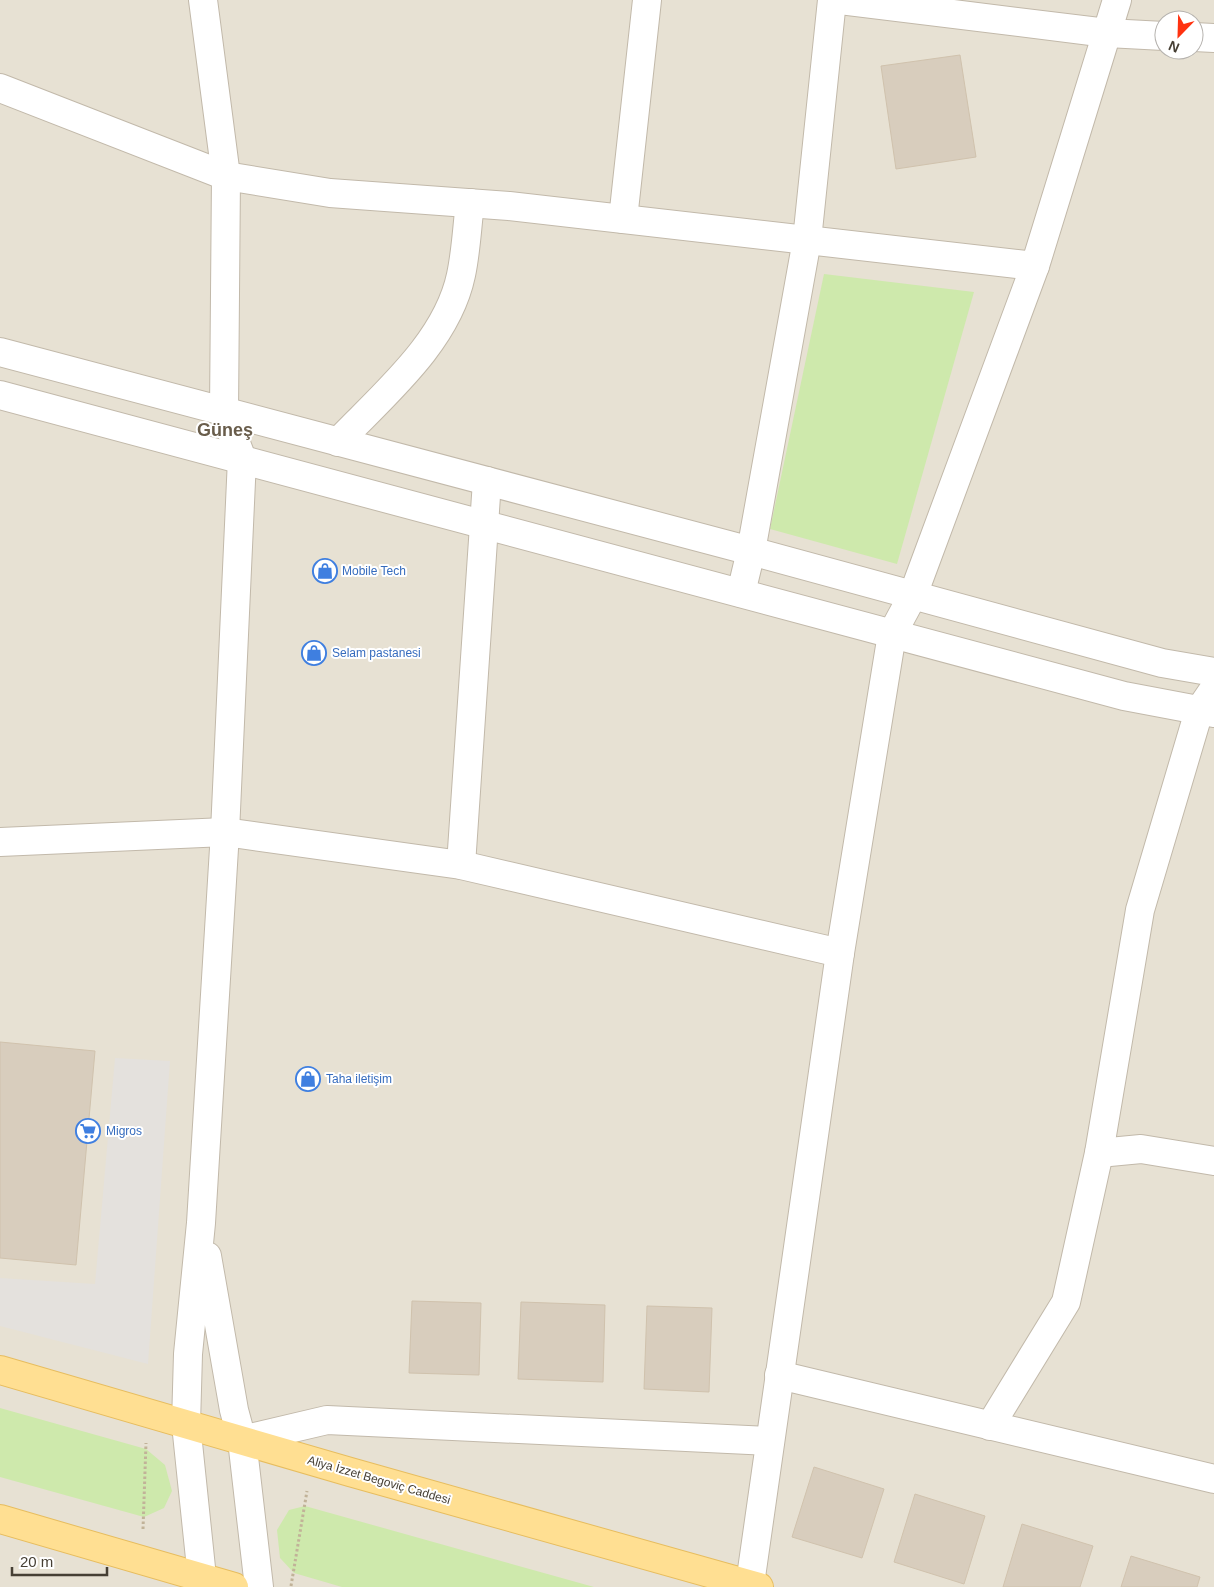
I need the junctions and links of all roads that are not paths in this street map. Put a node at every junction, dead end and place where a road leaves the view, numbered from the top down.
1 (203, 0) edge
2 (647, 0) edge
3 (832, 0) edge
4 (840, 0) edge
5 (1117, 0) edge
6 (1107, 33) junction
7 (1154, 35) edge
8 (0, 88) edge
9 (226, 176) junction
10 (470, 203) junction
11 (623, 219) junction
12 (807, 240) junction
13 (1035, 266) junction
14 (0, 352) edge
15 (0, 395) edge
16 (224, 412) junction
17 (338, 442) junction
18 (242, 459) junction
19 (487, 481) junction
20 (483, 524) junction
21 (752, 551) junction
22 (741, 593) junction
23 (913, 595) junction
24 (892, 634) junction
25 (1214, 672) edge
26 (1209, 704) edge
27 (225, 832) junction
28 (0, 842) edge
29 (461, 865) junction
30 (840, 953) junction
31 (1100, 1153) junction
32 (1214, 1161) edge
33 (200, 1223) junction
34 (0, 1370) edge
35 (779, 1375) junction
36 (186, 1424) junction
37 (990, 1426) junction
38 (242, 1440) junction
39 (770, 1441) junction
40 (1214, 1479) edge
41 (0, 1520) edge
42 (203, 1583) edge
43 (754, 1586) edge
44 (234, 1587) edge
45 (259, 1587) edge

1 - 9 street
2 - 11 street
3 - 12 street
4 - 6 street
5 - 6 street
6 - 7 street
6 - 13 street
8 - 9 street
9 - 10 street
9 - 16 street
10 - 11 street
10 - 17 street
11 - 12 street
12 - 13 street
12 - 21 street
13 - 23 street
14 - 16 street
15 - 18 street
16 - 17 street
16 - 18 street
17 - 19 street
18 - 20 street
18 - 27 street
19 - 20 street
19 - 21 street
20 - 22 street
20 - 29 street
21 - 22 street
21 - 23 street
22 - 24 street
23 - 24 street
23 - 25 street
24 - 26 street
24 - 30 street
26 - 31 street
27 - 28 street
27 - 29 street
27 - 33 street
29 - 30 street
30 - 35 street
31 - 32 street
31 - 37 street
33 - 36 street
33 - 38 street
34 - 36 main road, Aliya İzzet Begoviç Caddesi
35 - 37 street
35 - 39 street
36 - 38 main road, Aliya İzzet Begoviç Caddesi
36 - 42 street
37 - 40 street
38 - 39 street
38 - 43 main road, Aliya İzzet Begoviç Caddesi
38 - 45 street
39 - 43 street
41 - 42 main road
42 - 44 main road

